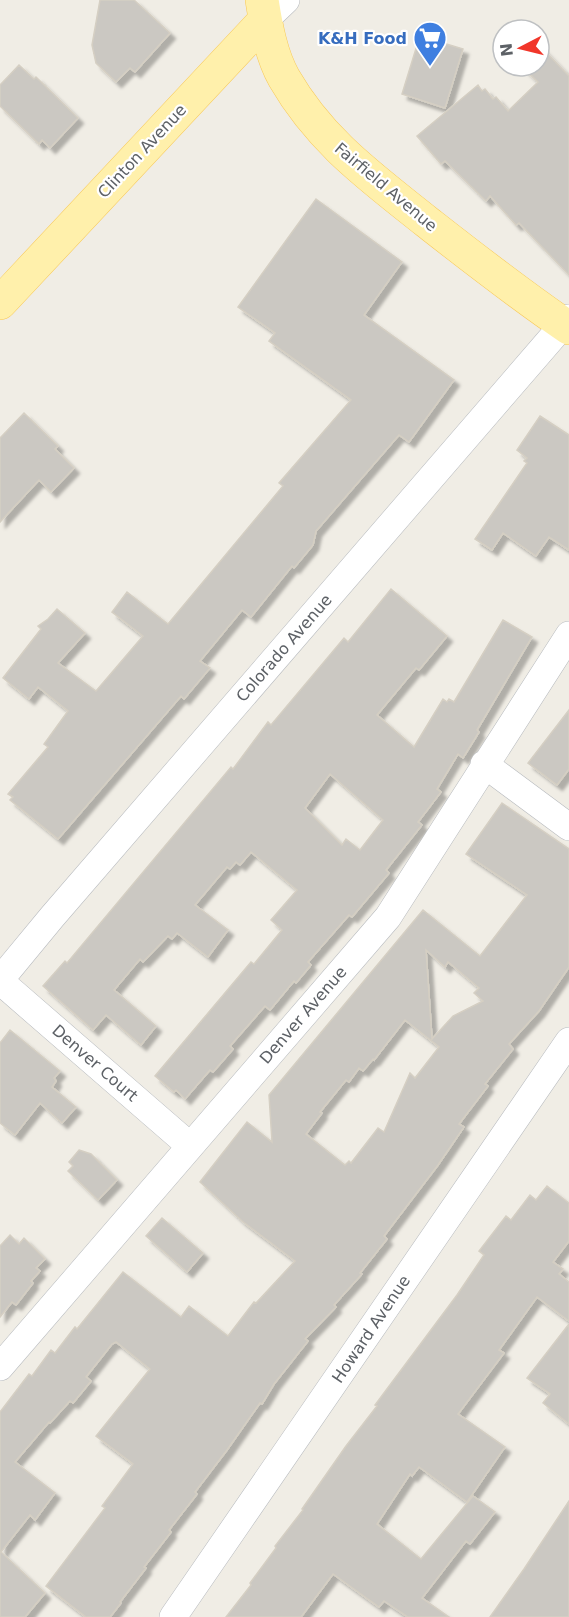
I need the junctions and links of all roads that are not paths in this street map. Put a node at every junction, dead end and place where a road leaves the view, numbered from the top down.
1 (271, 7) edge
2 (0, 303) edge
3 (567, 323) edge
4 (569, 634) edge
5 (484, 764) junction
6 (569, 827) edge
7 (0, 981) edge
8 (569, 1041) edge
9 (189, 1145) junction
10 (0, 1368) edge
11 (173, 1617) edge

1 - 2 main road, Clinton Avenue
1 - 3 main road, Fairfield Avenue
3 - 7 street, Colorado Avenue
4 - 5 street, Denver Avenue
5 - 6 street
5 - 9 street, Denver Avenue
7 - 9 street, Denver Court
8 - 11 street, Howard Avenue
9 - 10 street, Denver Avenue

